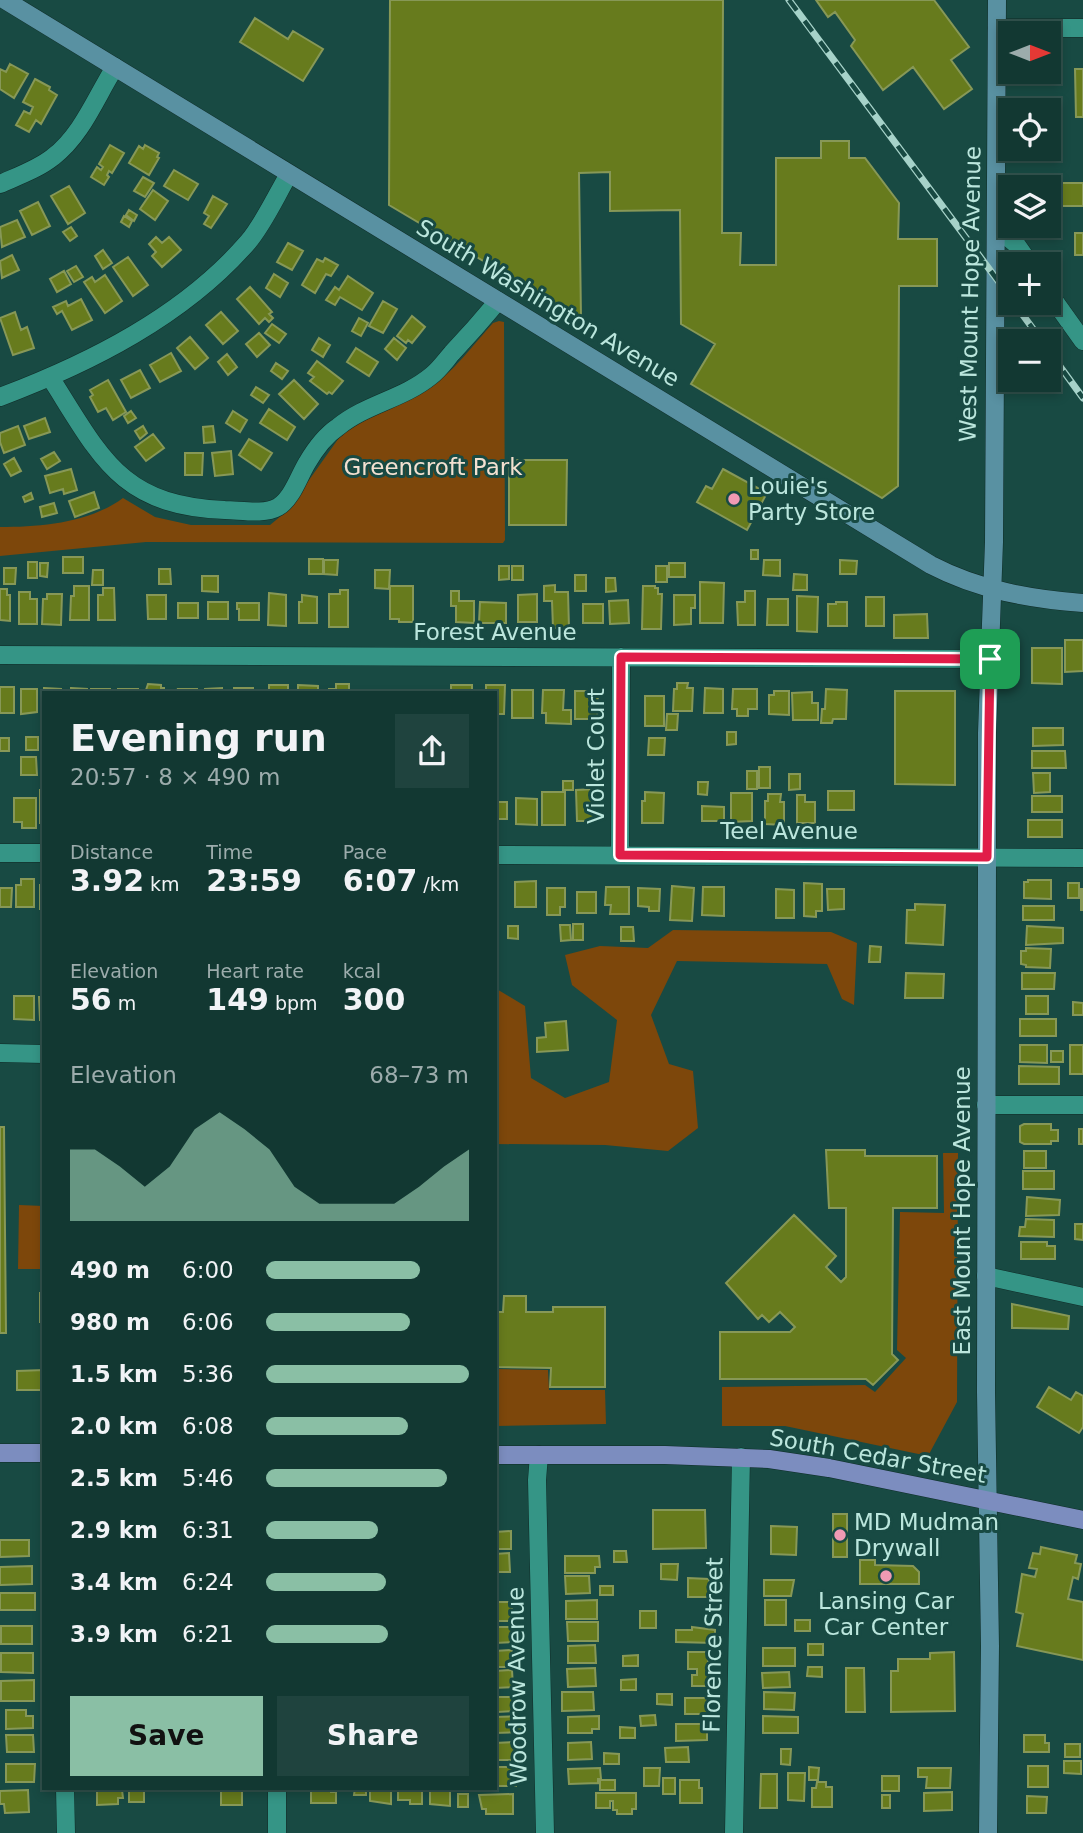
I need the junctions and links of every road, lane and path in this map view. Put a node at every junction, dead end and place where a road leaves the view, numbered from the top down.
1 (5, 0) edge
2 (997, 0) edge
3 (997, 28) junction
4 (1083, 28) edge
5 (115, 67) junction
6 (289, 174) junction
7 (0, 184) edge
8 (996, 228) junction
9 (1022, 252) edge
10 (498, 301) junction
11 (1061, 309) edge
12 (1081, 334) edge
13 (50, 377) junction
14 (0, 397) edge
15 (993, 589) junction
16 (1083, 604) edge
17 (0, 655) edge
18 (621, 657) junction
19 (990, 659) junction
20 (0, 853) edge
21 (42, 853) edge
22 (497, 855) edge
23 (620, 855) junction
24 (987, 857) junction
25 (1083, 858) edge
26 (0, 1053) edge
27 (42, 1054) edge
28 (986, 1105) junction
29 (1083, 1105) edge
30 (986, 1276) junction
31 (1083, 1297) edge
32 (0, 1453) edge
33 (42, 1453) edge
34 (497, 1455) edge
35 (539, 1455) junction
36 (741, 1457) junction
37 (988, 1501) junction
38 (1083, 1520) edge
39 (65, 1790) edge
40 (277, 1790) edge
41 (66, 1833) edge
42 (277, 1833) edge
43 (545, 1833) edge
44 (734, 1833) edge
45 (988, 1833) edge

1 - 5 street, South Washington Avenue
2 - 3 street, West Mount Hope Avenue
3 - 4 street
3 - 8 street, West Mount Hope Avenue
5 - 6 street, South Washington Avenue
5 - 7 street
6 - 10 street, South Washington Avenue
6 - 13 street
8 - 9 street
8 - 15 street, West Mount Hope Avenue
10 - 13 street
10 - 15 street, South Washington Avenue
11 - 12 street
13 - 14 street
15 - 16 street, South Washington Avenue
15 - 19 street, East Mount Hope Avenue
17 - 18 street, Forest Avenue
18 - 19 street, Forest Avenue
18 - 23 street, Violet Court
19 - 24 street, East Mount Hope Avenue
20 - 21 street
22 - 23 street, Teel Avenue
23 - 24 street, Teel Avenue
24 - 25 street, Teel Avenue
24 - 28 street, East Mount Hope Avenue
26 - 27 street
28 - 29 street
28 - 30 street, East Mount Hope Avenue
30 - 31 street
30 - 37 street, East Mount Hope Avenue
32 - 33 main road
34 - 35 main road, South Cedar Street
35 - 36 main road, South Cedar Street
35 - 43 street, Woodrow Avenue
36 - 37 main road, South Cedar Street
36 - 44 street, Florence Street
37 - 38 main road, South Cedar Street
37 - 45 street, East Mount Hope Avenue
39 - 41 street
40 - 42 street

